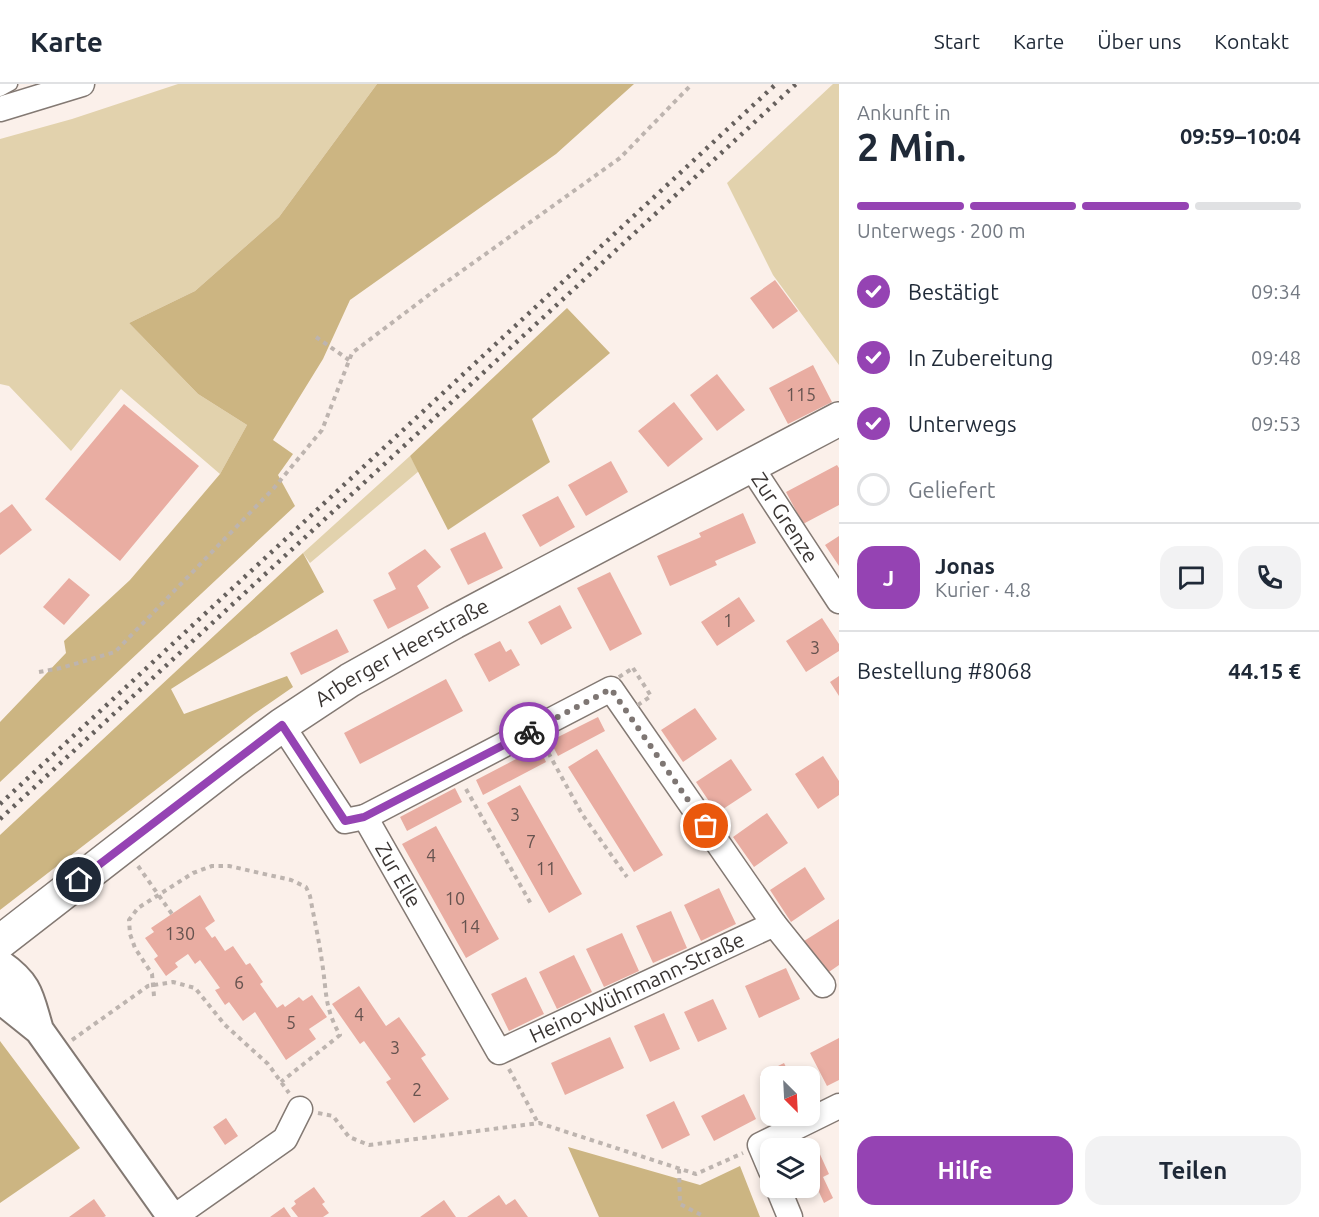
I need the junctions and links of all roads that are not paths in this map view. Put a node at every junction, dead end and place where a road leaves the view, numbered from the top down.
1 (11, 84) edge
2 (82, 84) edge
3 (0, 90) edge
4 (0, 108) edge
5 (839, 419) edge
6 (750, 465) junction
7 (839, 601) edge
8 (282, 725) junction
9 (364, 817) junction
10 (774, 924) junction
11 (0, 942) edge
12 (0, 964) edge
13 (823, 985) dead end
14 (0, 993) edge
15 (39, 1030) junction
16 (500, 1053) joint
17 (839, 1106) edge
18 (300, 1109) road end
19 (772, 1138) edge
20 (782, 1198) edge
21 (173, 1217) edge
22 (789, 1217) edge

1 - 3 lane
2 - 4 street
5 - 6 main road, Arberger Heerstraße
6 - 7 street, Zur Grenze
6 - 8 main road, Arberger Heerstraße
8 - 9 street
8 - 11 main road, Arberger Heerstraße
9 - 10 street
9 - 16 street, Zur Elle
10 - 13 street
10 - 16 street, Heino-Wührmann-Straße
12 - 15 street
14 - 15 street
15 - 21 street
17 - 19 street
18 - 21 street
20 - 22 street

